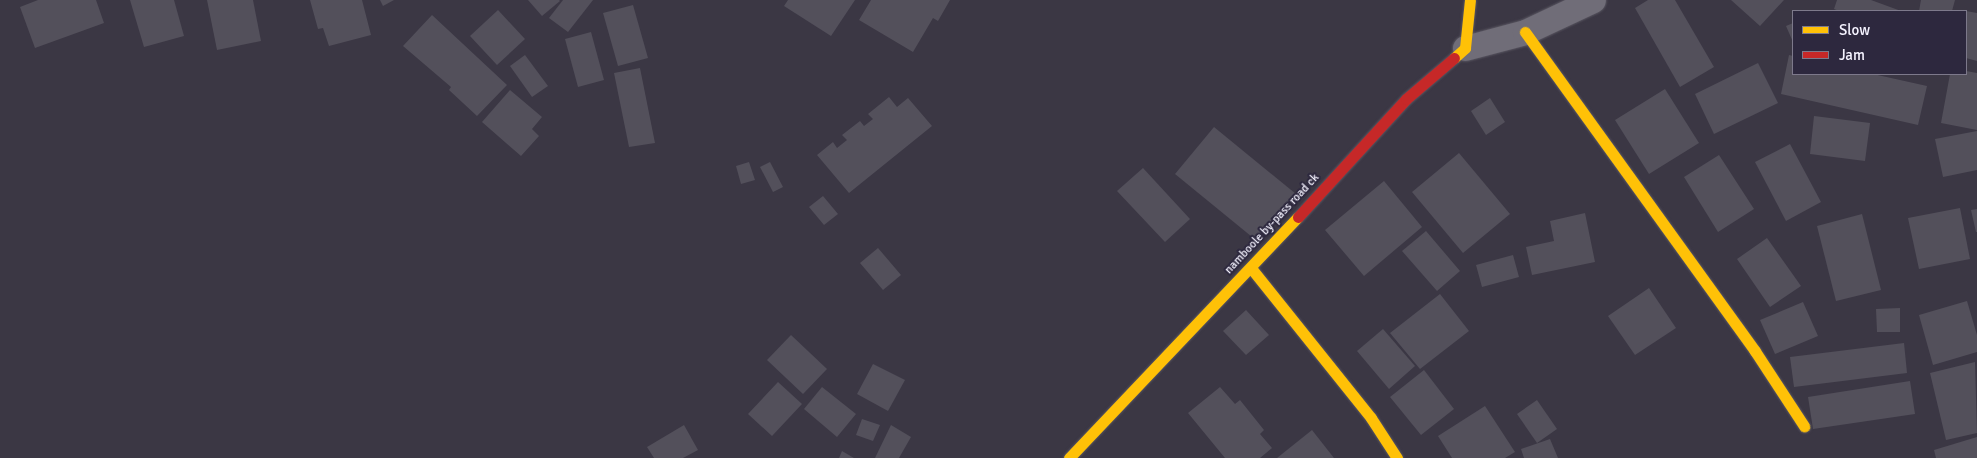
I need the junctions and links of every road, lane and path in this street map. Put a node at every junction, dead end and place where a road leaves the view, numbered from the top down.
1 (1470, 0) edge
2 (1593, 0) edge
3 (1525, 32) junction
4 (1465, 48) junction
5 (1251, 268) junction
6 (1804, 426) dead end
7 (1069, 458) edge
8 (1397, 458) edge

1 - 4 street
2 - 3 street
3 - 4 street
3 - 6 street
4 - 5 street, namboole by-pass road ck
5 - 7 street, namboole by-pass road ck
5 - 8 street

